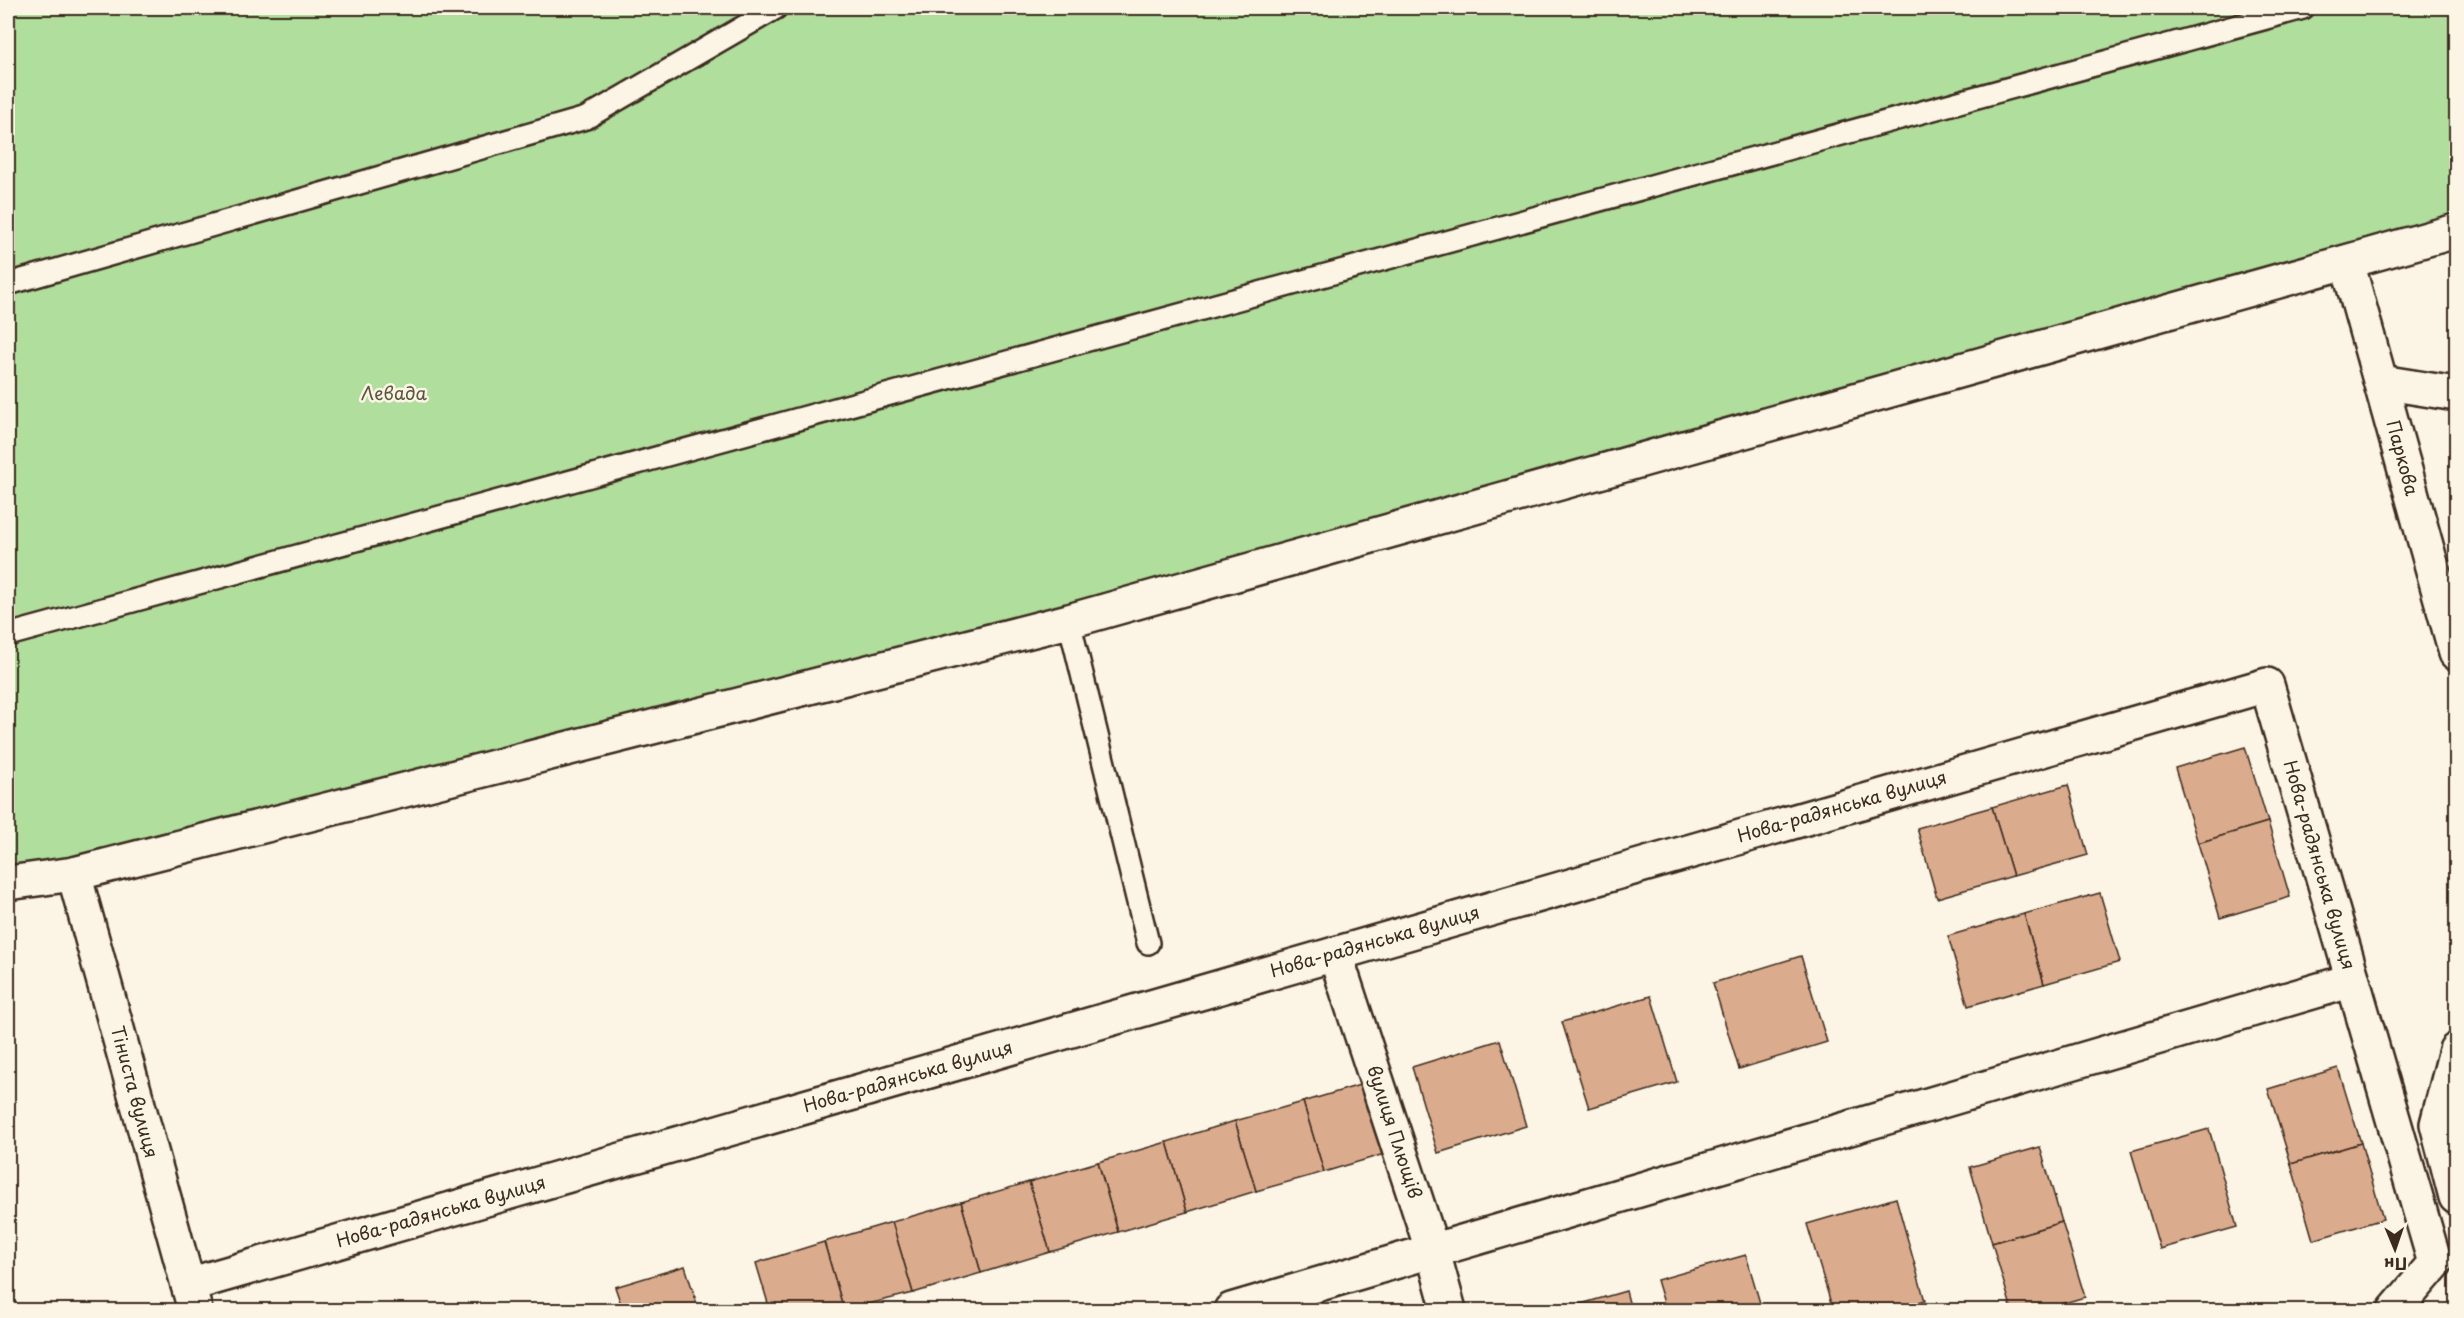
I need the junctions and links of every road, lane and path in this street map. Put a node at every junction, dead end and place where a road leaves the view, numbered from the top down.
1 (776, 8) edge
2 (2303, 8) edge
3 (2457, 231) edge
4 (2348, 262) junction
5 (8, 284) edge
6 (2381, 382) junction
7 (2457, 394) edge
8 (1069, 621) junction
9 (8, 635) edge
10 (2457, 653) edge
11 (74, 874) junction
12 (8, 883) edge
13 (1148, 943) dead end
14 (1335, 954) junction
15 (2353, 980) junction
16 (2457, 1050) edge
17 (2457, 1197) edge
18 (1433, 1252) junction
19 (191, 1298) edge
20 (1231, 1311) edge
21 (1449, 1311) edge
22 (2395, 1311) edge

1 - 5 lane
2 - 9 lane
3 - 4 street
4 - 6 street, Паркова
4 - 8 street
6 - 7 street
6 - 10 street, Паркова
8 - 11 street
8 - 13 lane
11 - 12 street
11 - 19 street, Тіниста вулиця
14 - 15 street, Нова-радянська вулиця
14 - 18 street, вулиця Плющів
14 - 19 street, Нова-радянська вулиця
15 - 18 street, Нова-радянська вулиця
15 - 22 street, Нова-радянська вулиця
16 - 17 street
18 - 20 street, Нова-радянська вулиця
18 - 21 street, вулиця Плющів

